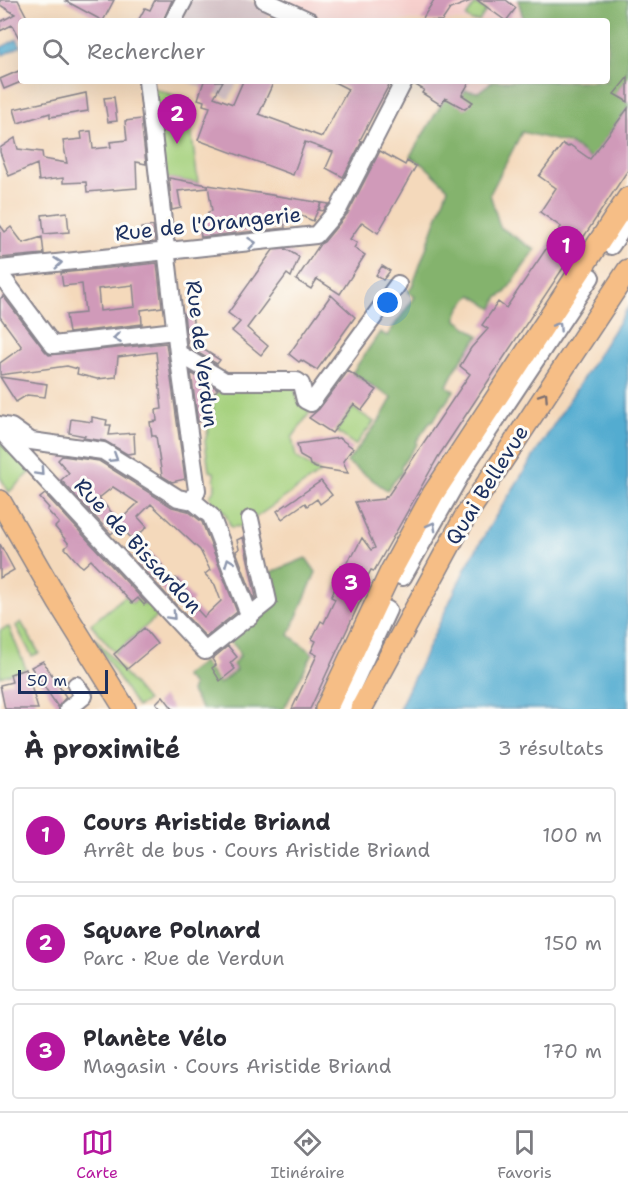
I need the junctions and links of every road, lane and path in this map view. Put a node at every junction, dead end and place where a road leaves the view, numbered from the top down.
1 (184, 0) edge
2 (264, 0) edge
3 (175, 18) edge
4 (303, 18) edge
5 (147, 84) edge
6 (402, 84) edge
7 (628, 198) edge
8 (628, 221) edge
9 (601, 239) junction
10 (166, 251) junction
11 (628, 270) edge
12 (0, 272) edge
13 (398, 284) dead end
14 (175, 332) junction
15 (178, 353) junction
16 (0, 425) edge
17 (0, 430) edge
18 (0, 501) edge
19 (194, 501) junction
20 (250, 519) dead end
21 (0, 525) edge
22 (427, 589) junction
23 (376, 605) junction
24 (250, 617) junction
25 (76, 685) dead end
26 (68, 709) edge
27 (110, 709) edge
28 (125, 709) edge
29 (326, 709) edge
30 (342, 709) edge
31 (361, 709) edge
32 (370, 709) edge

1 - 3 street
2 - 4 street
5 - 10 street, Rue de Verdun
10 -> 6 street, Rue de l'Orangerie
7 - 9 main road
8 - 9 street
9 - 23 main road
12 -> 10 street, Rue de l'Orangerie
10 - 14 street, Rue de Verdun
22 -> 11 main road, Quai Bellevue
14 -> 12 street
13 - 15 street
14 - 15 street, Rue de Verdun
15 - 19 street, Rue de Verdun
16 -> 19 street
17 -> 24 street, Rue de Bissardon
18 - 28 main road
24 -> 19 street
20 - 24 street
21 - 27 main road
22 - 31 main road, Quai Bellevue
22 - 32 main road
23 - 29 main road
23 - 30 street
25 - 26 street

